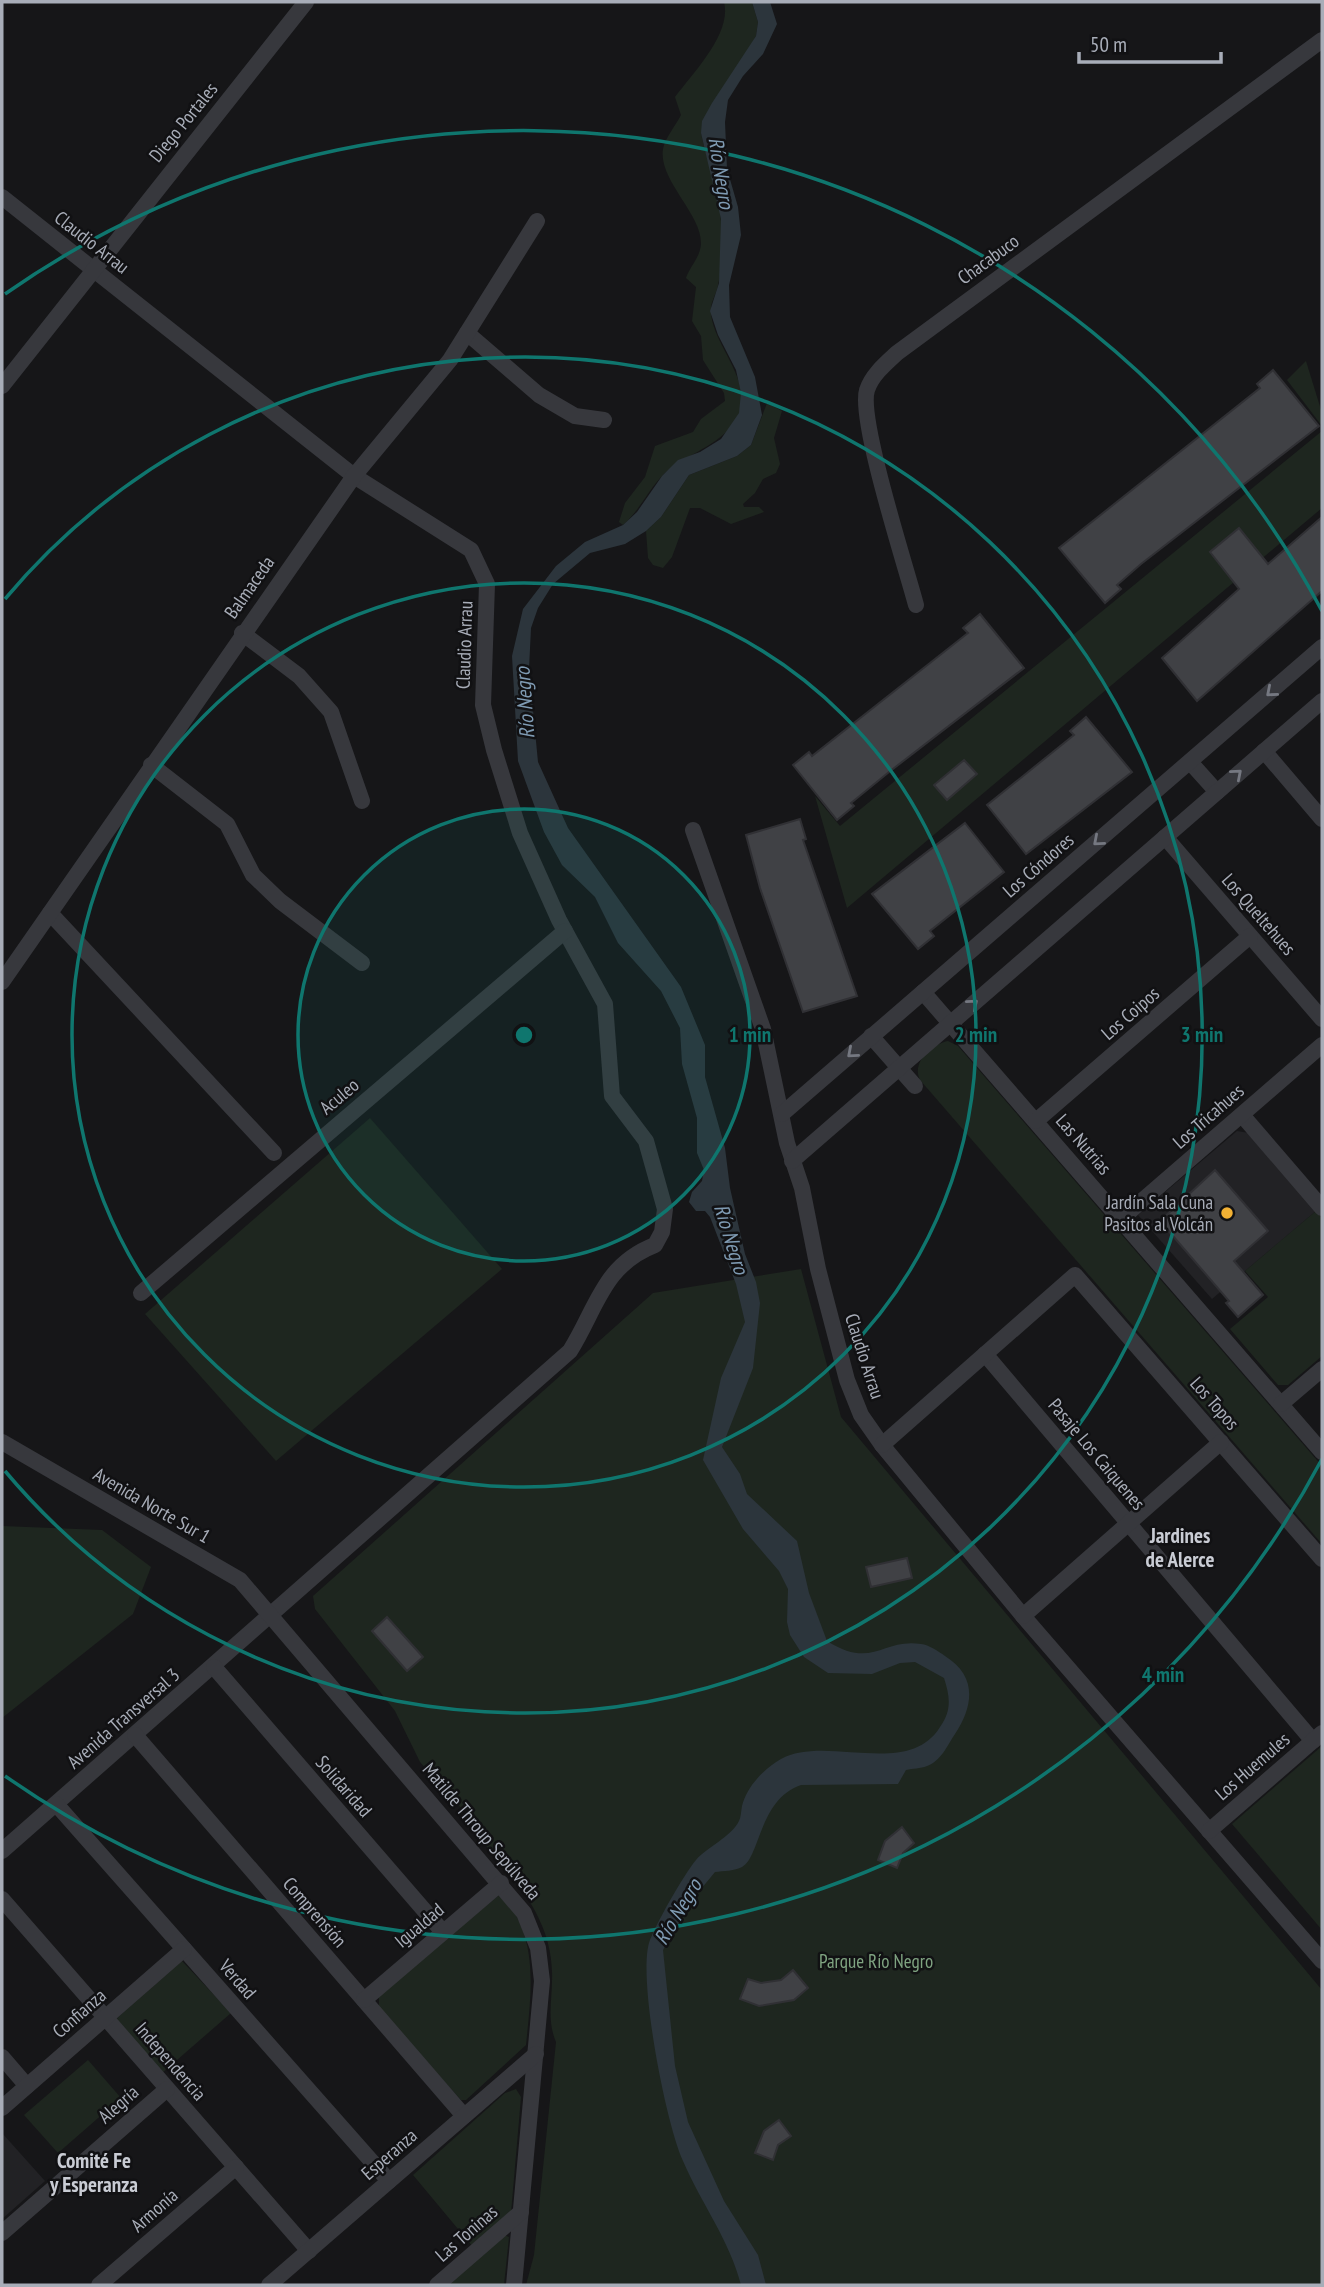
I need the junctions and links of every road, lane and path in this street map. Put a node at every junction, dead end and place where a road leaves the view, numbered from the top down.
1 (306, 2) edge
2 (1322, 40) edge
3 (2, 197) edge
4 (537, 221) dead end
5 (93, 269) junction
6 (467, 333) junction
7 (2, 386) edge
8 (604, 420) dead end
9 (354, 476) junction
10 (916, 605) dead end
11 (242, 633) junction
12 (1322, 648) edge
13 (1322, 701) edge
14 (1264, 751) junction
15 (1190, 761) junction
16 (151, 765) junction
17 (1217, 792) junction
18 (362, 801) dead end
19 (1322, 819) edge
20 (693, 830) dead end
21 (1165, 837) junction
22 (50, 913) junction
23 (565, 931) junction
24 (1251, 936) junction
25 (362, 964) dead end
26 (2, 982) edge
27 (923, 992) junction
28 (1322, 1019) edge
29 (951, 1023) junction
30 (871, 1036) junction
31 (1322, 1045) edge
32 (899, 1068) junction
33 (915, 1086) dead end
34 (782, 1114) junction
35 (1242, 1115) junction
36 (1036, 1121) junction
37 (274, 1153) dead end
38 (792, 1161) junction
39 (1322, 1208) edge
40 (665, 1209) joint
41 (1121, 1219) junction
42 (141, 1293) dead end
43 (985, 1354) junction
44 (1322, 1369) edge
45 (1281, 1404) junction
46 (2, 1442) edge
47 (1221, 1442) junction
48 (882, 1445) junction
49 (1322, 1452) edge
50 (1129, 1523) junction
51 (1322, 1559) edge
52 (272, 1616) junction
53 (1023, 1616) junction
54 (214, 1667) junction
55 (135, 1735) junction
56 (1318, 1737) edge
57 (56, 1804) junction
58 (1209, 1831) junction
59 (2, 1851) edge
60 (501, 1883) junction
61 (2, 1899) edge
62 (443, 1932) junction
63 (184, 1949) junction
64 (1322, 1961) edge
65 (364, 2000) junction
66 (105, 2018) junction
67 (536, 2054) junction
68 (2, 2057) edge
69 (27, 2086) junction
70 (167, 2089) junction
71 (2, 2108) edge
72 (464, 2116) junction
73 (236, 2167) junction
74 (389, 2181) junction
75 (521, 2212) junction
76 (2, 2233) edge
77 (309, 2250) junction
78 (99, 2285) edge
79 (269, 2285) edge
80 (437, 2285) edge
81 (514, 2285) edge

1 - 5 street, Diego Portales
2 - 10 street, Chacabuco
3 - 5 street, Claudio Arrau
4 - 6 street, Balmaceda
5 - 7 street, Diego Portales
5 - 9 street, Claudio Arrau
6 - 8 street
6 - 9 street, Balmaceda
9 - 11 street, Balmaceda
9 - 23 street, Claudio Arrau
11 - 16 street, Balmaceda
11 - 18 street
12 -> 15 street, Los Cóndores
13 - 14 street
17 -> 14 street
14 - 19 street
15 - 17 street
15 -> 27 street, Los Cóndores
16 - 22 street, Balmaceda
16 - 25 street
17 - 21 street
20 - 34 street, Claudio Arrau
21 - 24 street, Los Queltehues
29 -> 21 street
22 - 26 street, Balmaceda
22 - 37 street
23 - 40 street, Claudio Arrau
23 - 42 street, Aculeo
24 - 28 street, Los Queltehues
24 - 36 street, Los Coipos
27 - 29 street, Las Nutrias
27 - 30 street, Los Cóndores
29 - 32 street
29 - 36 street, Las Nutrias
30 - 32 street
30 -> 34 street, Los Cóndores
31 - 35 street, Los Tricahues
32 - 33 street
32 - 38 street
34 - 38 street, Claudio Arrau
35 - 39 street
35 - 41 street, Los Tricahues
36 - 41 street, Las Nutrias
38 - 48 street, Claudio Arrau
40 - 52 street, Avenida Transversal 3
41 - 45 street, Las Nutrias
43 - 47 street, Los Topos
43 - 48 street
43 - 50 street, Pasaje Los Caiquenes
44 - 45 street
45 - 49 street, Las Nutrias
46 - 52 street, Avenida Norte Sur 1
47 - 50 street
47 - 51 street, Los Topos
48 - 53 street, Claudio Arrau
50 - 53 street
50 - 56 street, Pasaje Los Caiquenes
52 - 54 street, Avenida Transversal 3
52 - 60 street, Matilde Throup Sepúlveda
53 - 58 street, Claudio Arrau
54 - 55 street, Avenida Transversal 3
54 - 62 street, Solidaridad
55 - 57 street, Avenida Transversal 3
55 - 65 street, Comprensión
56 - 58 street, Los Huemules
57 - 59 street, Avenida Transversal 3
57 - 63 street, Verdad
58 - 64 street, Claudio Arrau
60 - 62 street, Igualdad
60 - 67 street, Matilde Throup Sepúlveda
61 - 66 street, Independencia
62 - 65 street, Igualdad
63 - 66 street, Confianza
63 - 74 street, Verdad
65 - 72 street, Comprensión
66 - 69 street, Confianza
66 - 70 street, Independencia
67 - 72 street, Esperanza
67 - 75 street, Matilde Throup Sepúlveda
68 - 69 street
69 - 71 street, Confianza
70 - 73 street, Independencia
70 - 76 street, Alegría
72 - 74 street, Esperanza
73 - 77 street, Independencia
73 - 78 street, Armonía
74 - 77 street, Esperanza
75 - 80 street, Las Toninas
75 - 81 street, Matilde Throup Sepúlveda
77 - 79 street, Esperanza

